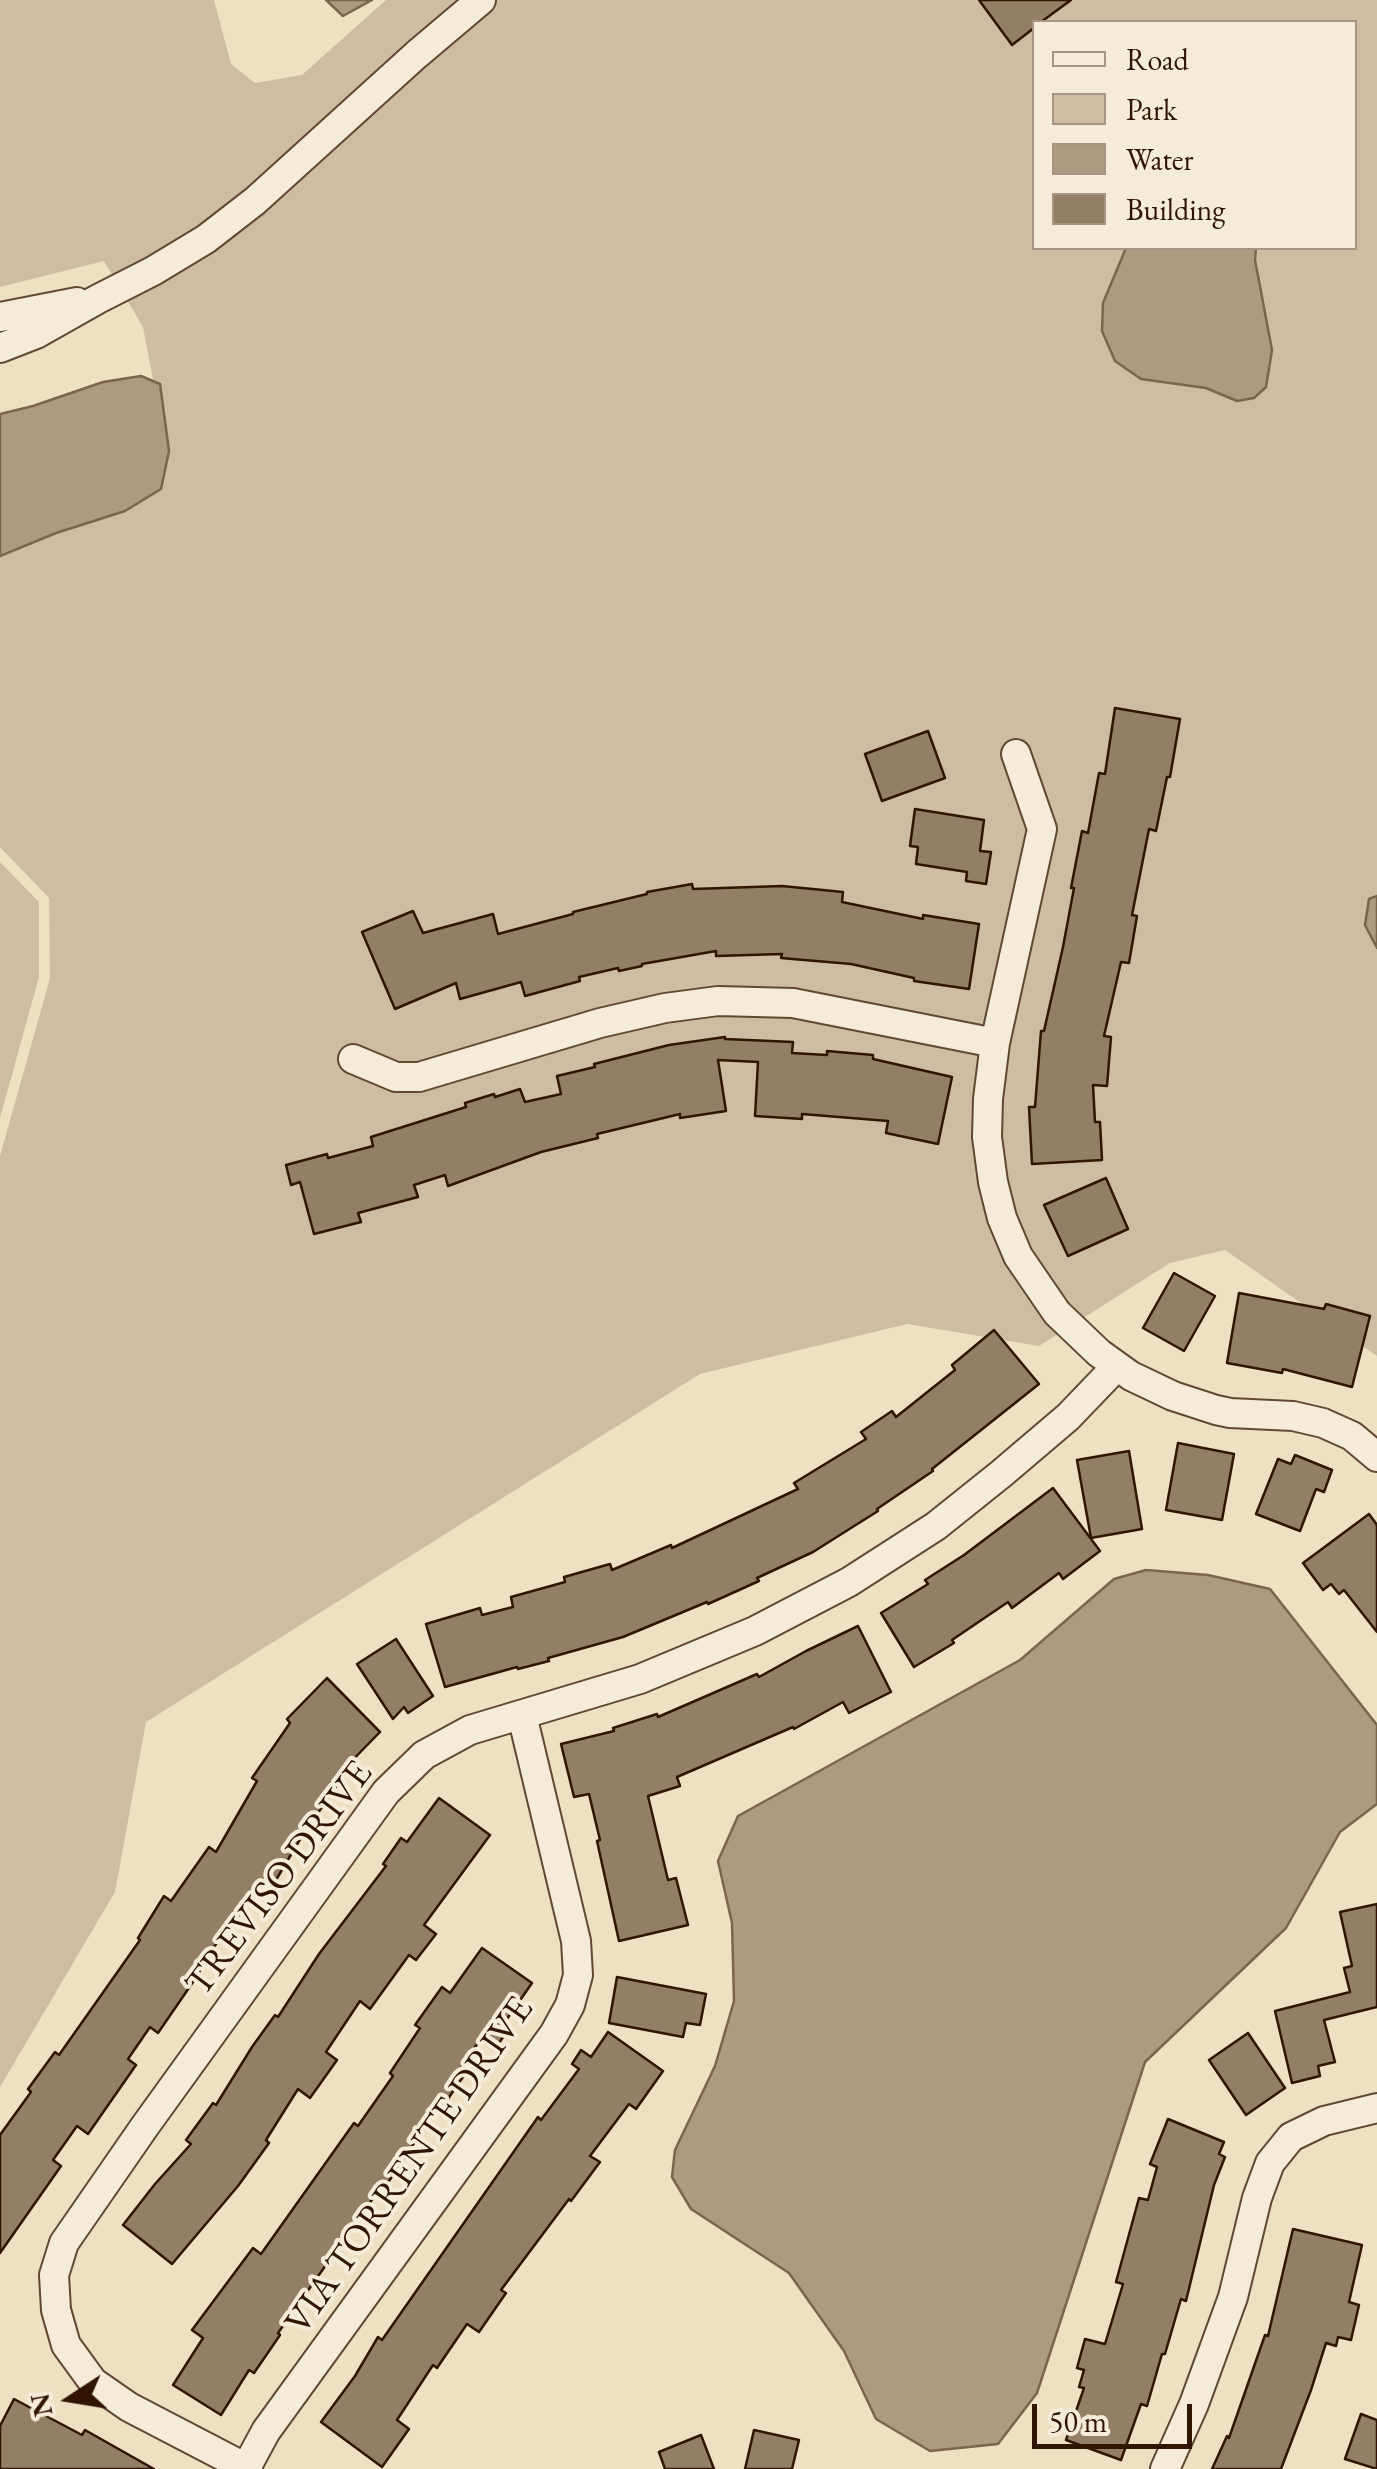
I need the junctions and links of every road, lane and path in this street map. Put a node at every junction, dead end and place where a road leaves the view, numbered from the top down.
1 (481, 0) edge
2 (98, 298) junction
3 (0, 317) edge
4 (0, 348) edge
5 (1016, 754) dead end
6 (995, 1042) junction
7 (353, 1059) dead end
8 (1116, 1367) junction
9 (1377, 1457) edge
10 (522, 1715) junction
11 (1377, 2108) edge
12 (247, 2468) edge
13 (1165, 2469) edge

1 - 2 street
2 - 3 street
2 - 4 street
5 - 6 street
6 - 7 street
6 - 8 street
8 - 9 street
8 - 10 street, TREVISO DRIVE
10 - 12 street, VIA TORRENTE DRIVE
10 - 12 street, TREVISO DRIVE
11 - 13 street

